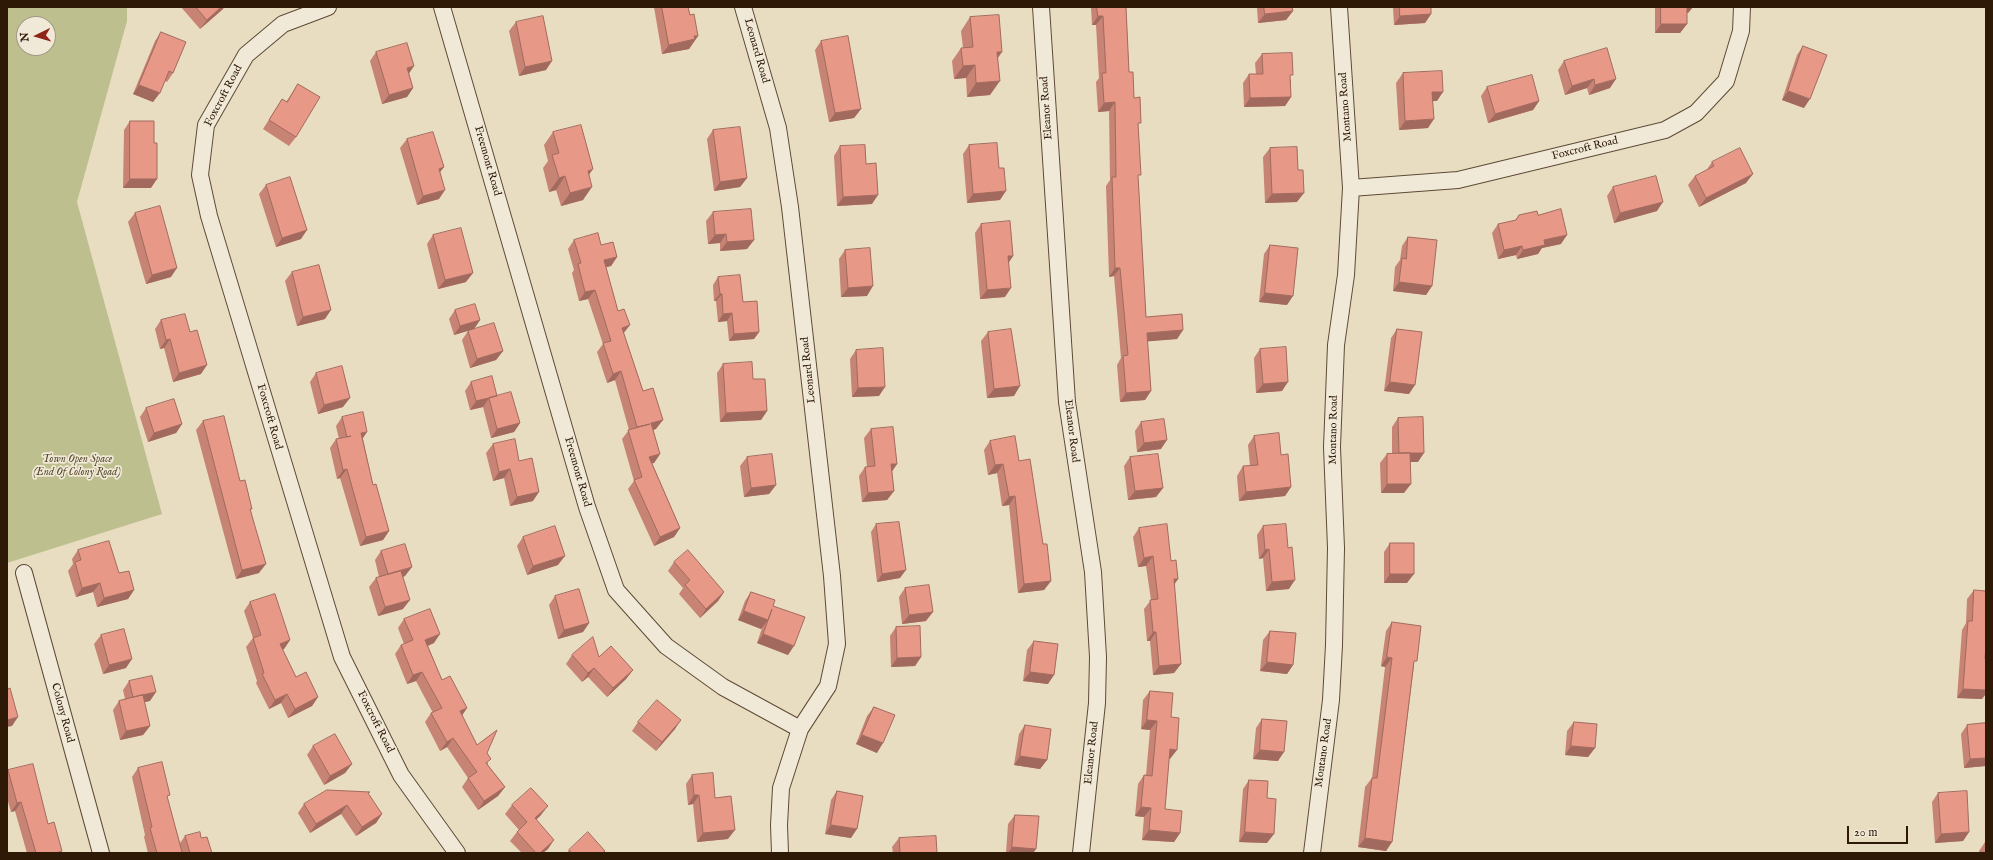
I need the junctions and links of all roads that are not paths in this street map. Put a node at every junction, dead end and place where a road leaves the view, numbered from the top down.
1 (328, 7) edge
2 (442, 7) edge
3 (743, 7) edge
4 (1040, 7) edge
5 (1339, 7) edge
6 (1742, 7) edge
7 (1351, 188) junction
8 (24, 573) dead end
9 (800, 729) junction
10 (101, 853) edge
11 (457, 853) edge
12 (780, 853) edge
13 (1081, 853) edge
14 (1312, 853) edge

1 - 11 street, Foxcroft Road
2 - 9 street, Freemont Road
3 - 9 street, Leonard Road
4 - 13 street, Eleanor Road
5 - 7 street, Montano Road
6 - 7 street, Foxcroft Road
7 - 14 street, Montano Road
8 - 10 street, Colony Road
9 - 12 street

